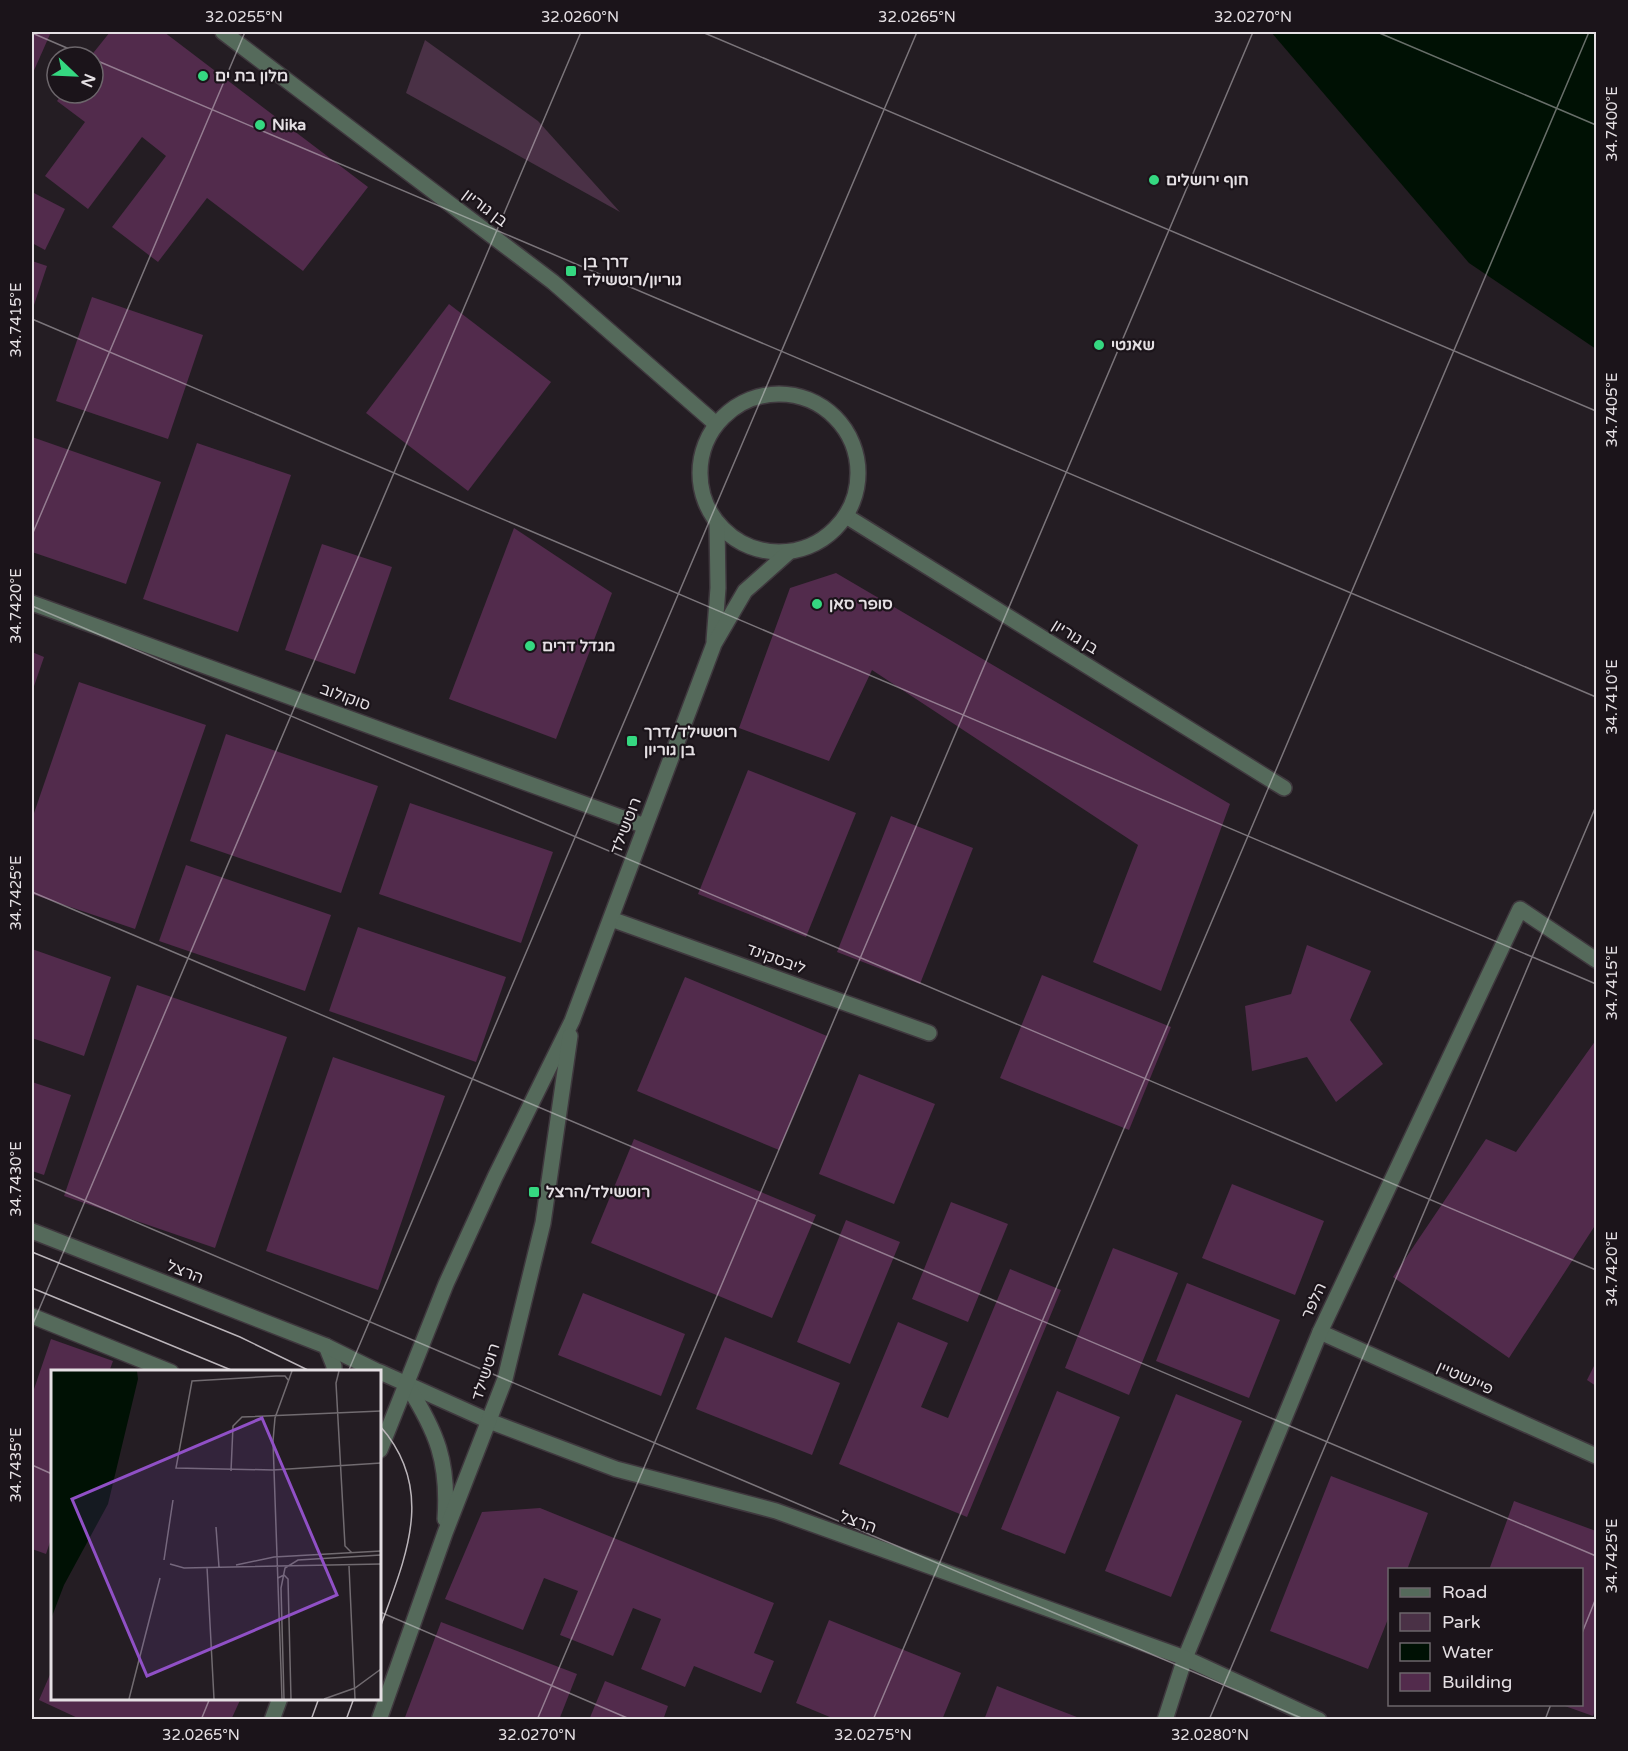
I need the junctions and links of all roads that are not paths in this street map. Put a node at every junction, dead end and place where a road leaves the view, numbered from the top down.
1 (223, 32) edge
2 (716, 424) junction
3 (846, 516) junction
4 (717, 523) junction
5 (789, 552) junction
6 (32, 603) edge
7 (714, 644) junction
8 (1284, 788) dead end
9 (645, 826) junction
10 (611, 919) junction
11 (1596, 960) edge
12 (572, 1021) junction
13 (929, 1033) dead end
14 (32, 1231) edge
15 (32, 1316) edge
16 (1320, 1332) junction
17 (326, 1346) junction
18 (168, 1370) edge
19 (334, 1370) edge
20 (375, 1370) edge
21 (381, 1373) edge
22 (407, 1384) junction
23 (489, 1420) junction
24 (381, 1448) edge
25 (1596, 1456) edge
26 (445, 1533) junction
27 (1185, 1658) junction
28 (279, 1700) edge
29 (272, 1719) edge
30 (379, 1719) edge
31 (1165, 1719) edge
32 (1319, 1719) edge

1 - 2 street, בן גוריון
2 - 3 street
2 - 4 street
3 - 5 street
3 - 8 street, בן גוריון
4 - 5 street
4 - 7 street, רוטשילד
5 - 7 street, רוטשילד
6 - 9 street, סוקולוב
7 - 9 street, רוטשילד
9 - 10 street, רוטשילד
10 - 12 street, רוטשילד
10 - 13 street, ליבסקינד
11 - 16 street, הלפר
12 - 22 street, רוטשילד
12 - 23 street, רוטשילד
14 - 17 street, הרצל
15 - 18 street
16 - 25 street, פיינשטיין
16 - 27 street, הלפר
17 - 19 street
17 - 20 street, הרצל
21 - 22 street, הרצל
22 - 23 street, הרצל
22 - 24 street, רוטשילד
22 - 26 street
23 - 26 street, רוטשילד
23 - 27 street, הרצל
26 - 30 street, רוטשילד
27 - 31 street, הלפר
27 - 32 street, הרצל
28 - 29 street

